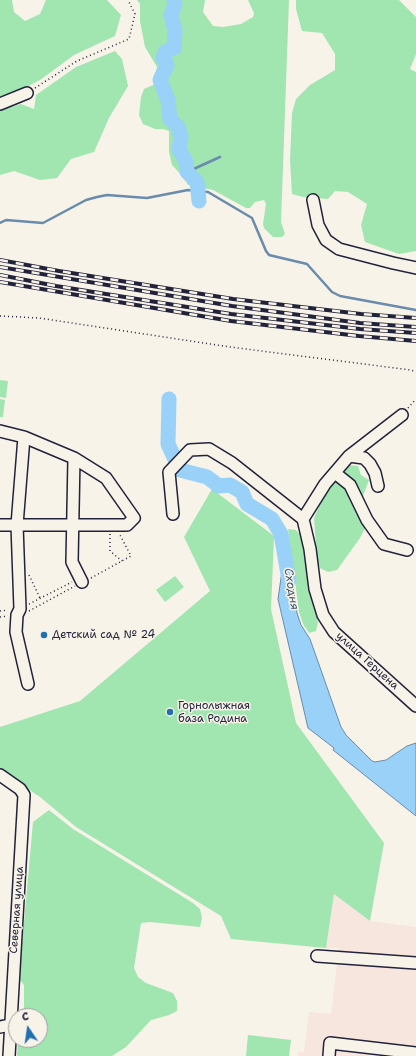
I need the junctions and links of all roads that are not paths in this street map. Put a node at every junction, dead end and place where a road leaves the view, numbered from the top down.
1 (27, 93) road end
2 (0, 104) edge
3 (313, 200) dead end
4 (416, 268) edge
5 (402, 415) road end
6 (0, 431) edge
7 (24, 437) junction
8 (349, 456) junction
9 (74, 458) junction
10 (335, 473) junction
11 (378, 486) dead end
12 (173, 514) dead end
13 (303, 519) junction
14 (0, 525) edge
15 (17, 525) junction
16 (72, 525) junction
17 (407, 550) dead end
18 (81, 580) road end
19 (28, 684) dead end
20 (416, 706) edge
21 (0, 776) edge
22 (317, 956) dead end
23 (416, 964) edge
24 (5, 1026) edge
25 (416, 1053) edge
26 (9, 1056) edge
27 (329, 1056) edge

1 - 2 street
3 - 4 street
5 - 8 street
6 - 7 street
7 - 9 street
7 - 15 street
8 - 10 street
8 - 11 street
9 - 16 street
9 - 16 street
10 - 13 street
10 - 17 street
12 - 13 street
13 - 20 street, улица Герцена
14 - 15 street
15 - 16 street
15 - 19 street
16 - 18 street
21 - 24 street, Северная улица
22 - 23 street
24 - 26 street, Северная улица
25 - 27 street

